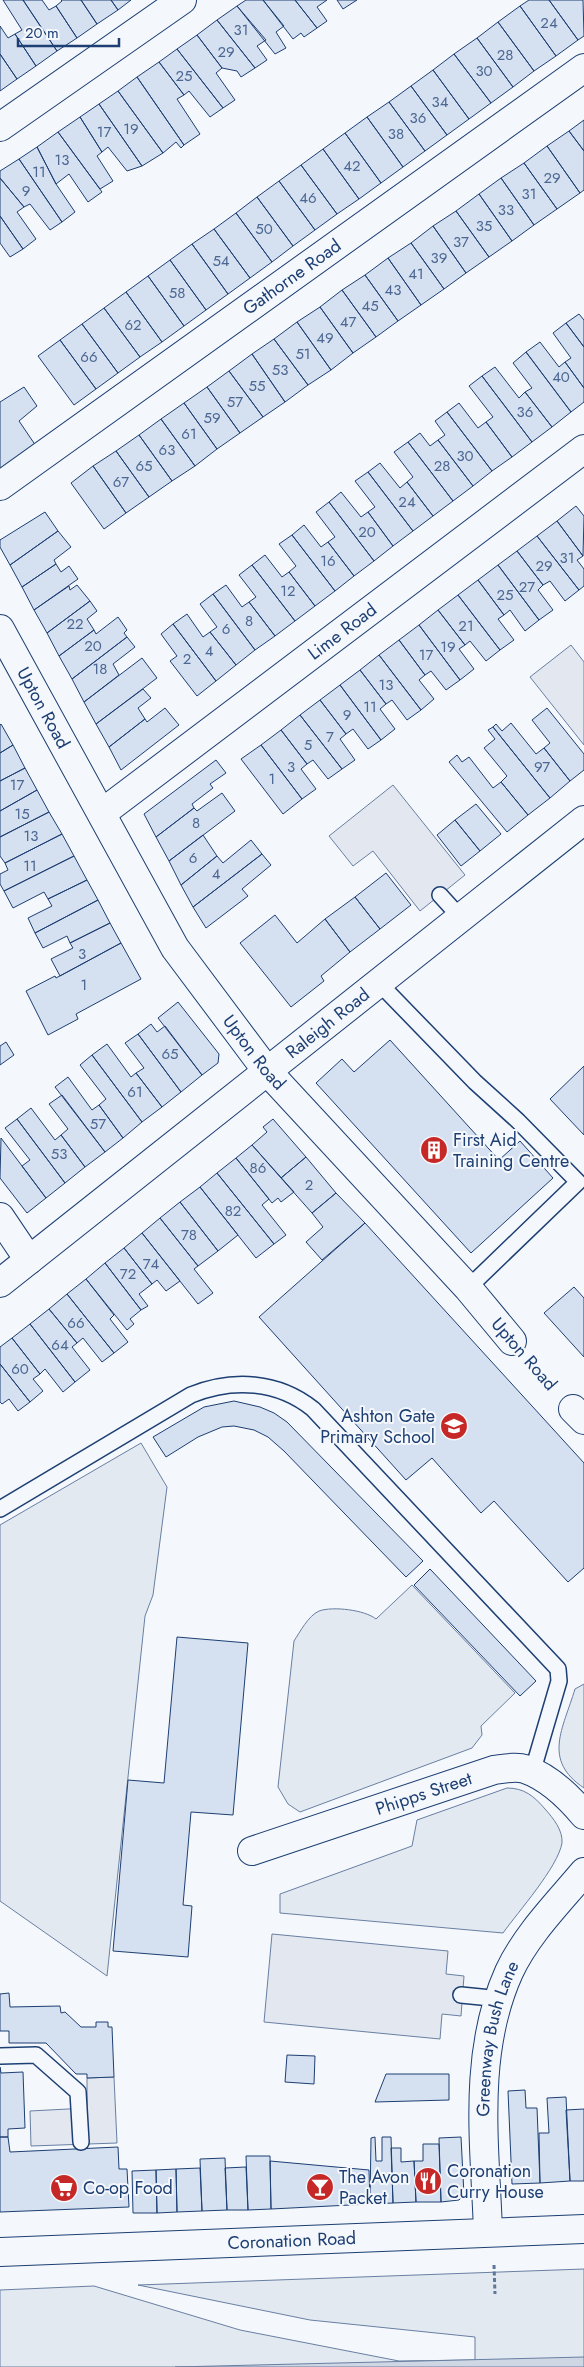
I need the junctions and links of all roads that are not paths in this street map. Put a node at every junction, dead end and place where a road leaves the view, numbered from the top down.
1 (182, 0) edge
2 (584, 68) edge
3 (0, 127) edge
4 (584, 450) edge
5 (0, 486) edge
6 (0, 629) edge
7 (102, 813) junction
8 (584, 820) edge
9 (440, 895) dead end
10 (460, 917) junction
11 (378, 982) junction
12 (267, 1071) junction
13 (0, 1217) edge
14 (29, 1260) junction
15 (0, 1283) edge
16 (468, 1288) junction
17 (512, 1341) road end
18 (0, 1509) edge
19 (532, 1773) junction
20 (584, 1815) edge
21 (252, 1851) dead end
22 (584, 1872) edge
23 (461, 1995) dead end
24 (501, 1999) junction
25 (0, 2056) edge
26 (81, 2142) dead end
27 (584, 2229) edge
28 (488, 2231) junction
29 (0, 2252) edge

1 - 3 main road
2 - 5 main road, Gathorne Road
4 - 7 main road, Lime Road
6 - 7 main road, Upton Road
7 - 12 main road, Upton Road
8 - 10 main road, Raleigh Road
9 - 10 lane
10 - 11 main road, Raleigh Road
11 - 12 main road, Raleigh Road
11 - 16 lane
12 - 14 main road, Raleigh Road
12 - 16 main road, Upton Road
13 - 14 main road
14 - 15 main road, Raleigh Road
16 - 17 main road, Upton Road
18 - 19 lane
19 - 20 main road, Phipps Street
19 - 21 main road, Phipps Street
22 - 24 main road, Greenway Bush Lane
23 - 24 lane
24 - 28 main road, Greenway Bush Lane
25 - 26 lane
27 - 28 main road, Coronation Road
28 - 29 main road, Coronation Road

